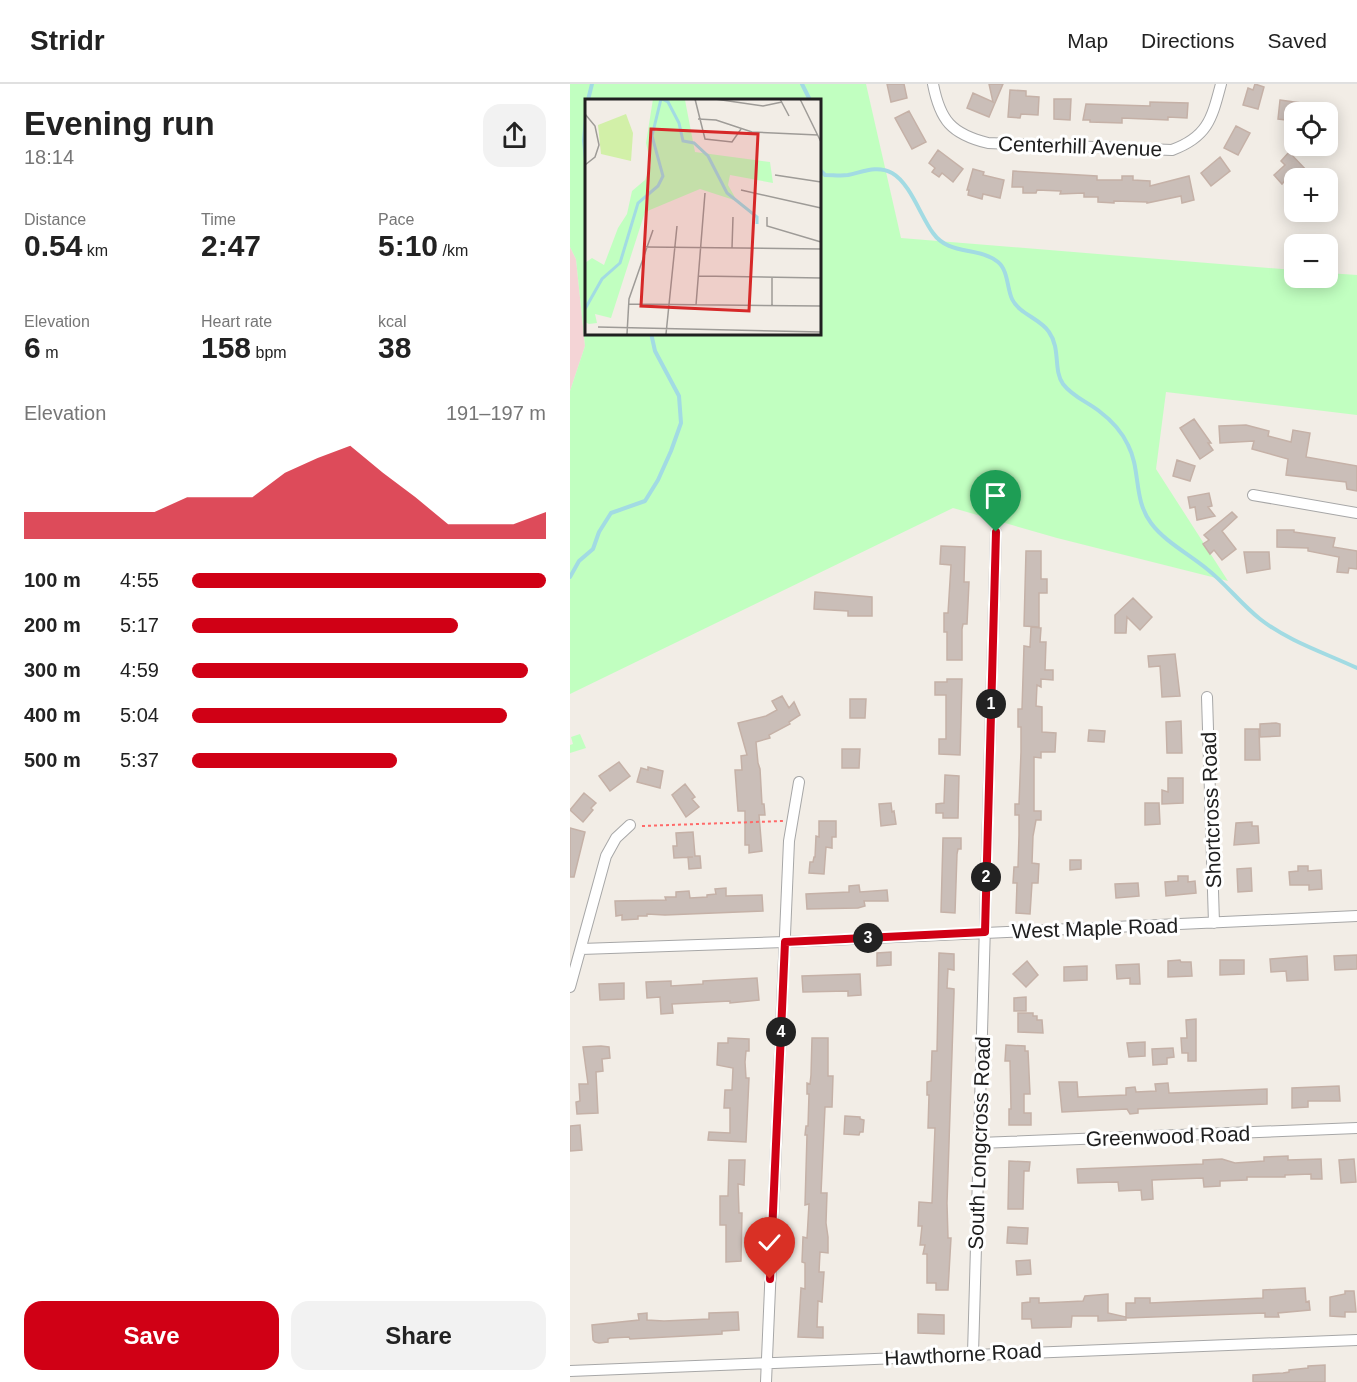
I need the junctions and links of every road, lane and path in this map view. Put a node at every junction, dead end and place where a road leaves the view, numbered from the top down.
1 (933, 84) edge
2 (1221, 84) edge
3 (1253, 495) dead end
4 (1357, 513) edge
5 (996, 532) dead end
6 (1207, 697) dead end
7 (799, 782) dead end
8 (792, 820) junction
9 (630, 825) joint
10 (1357, 916) edge
11 (1214, 923) junction
12 (985, 932) junction
13 (785, 942) junction
14 (581, 949) junction
15 (570, 987) edge
16 (1357, 1128) edge
17 (979, 1143) junction
18 (1357, 1340) edge
19 (973, 1354) junction
20 (767, 1364) junction
21 (570, 1371) edge
22 (766, 1382) edge

1 - 2 street, Centerhill Avenue
3 - 4 street
5 - 12 street, South Longcross Road
6 - 11 street, Shortcross Road
7 - 8 street
8 - 9 path
8 - 13 street
9 - 14 street
10 - 11 street, West Maple Road
11 - 12 street, West Maple Road
12 - 13 street, West Maple Road
12 - 17 street, South Longcross Road
13 - 14 street, West Maple Road
13 - 20 street
14 - 15 street
16 - 17 street, Greenwood Road
17 - 19 street, South Longcross Road
18 - 19 street, Hawthorne Road
19 - 20 street, Hawthorne Road
20 - 21 street, Hawthorne Road
20 - 22 street

